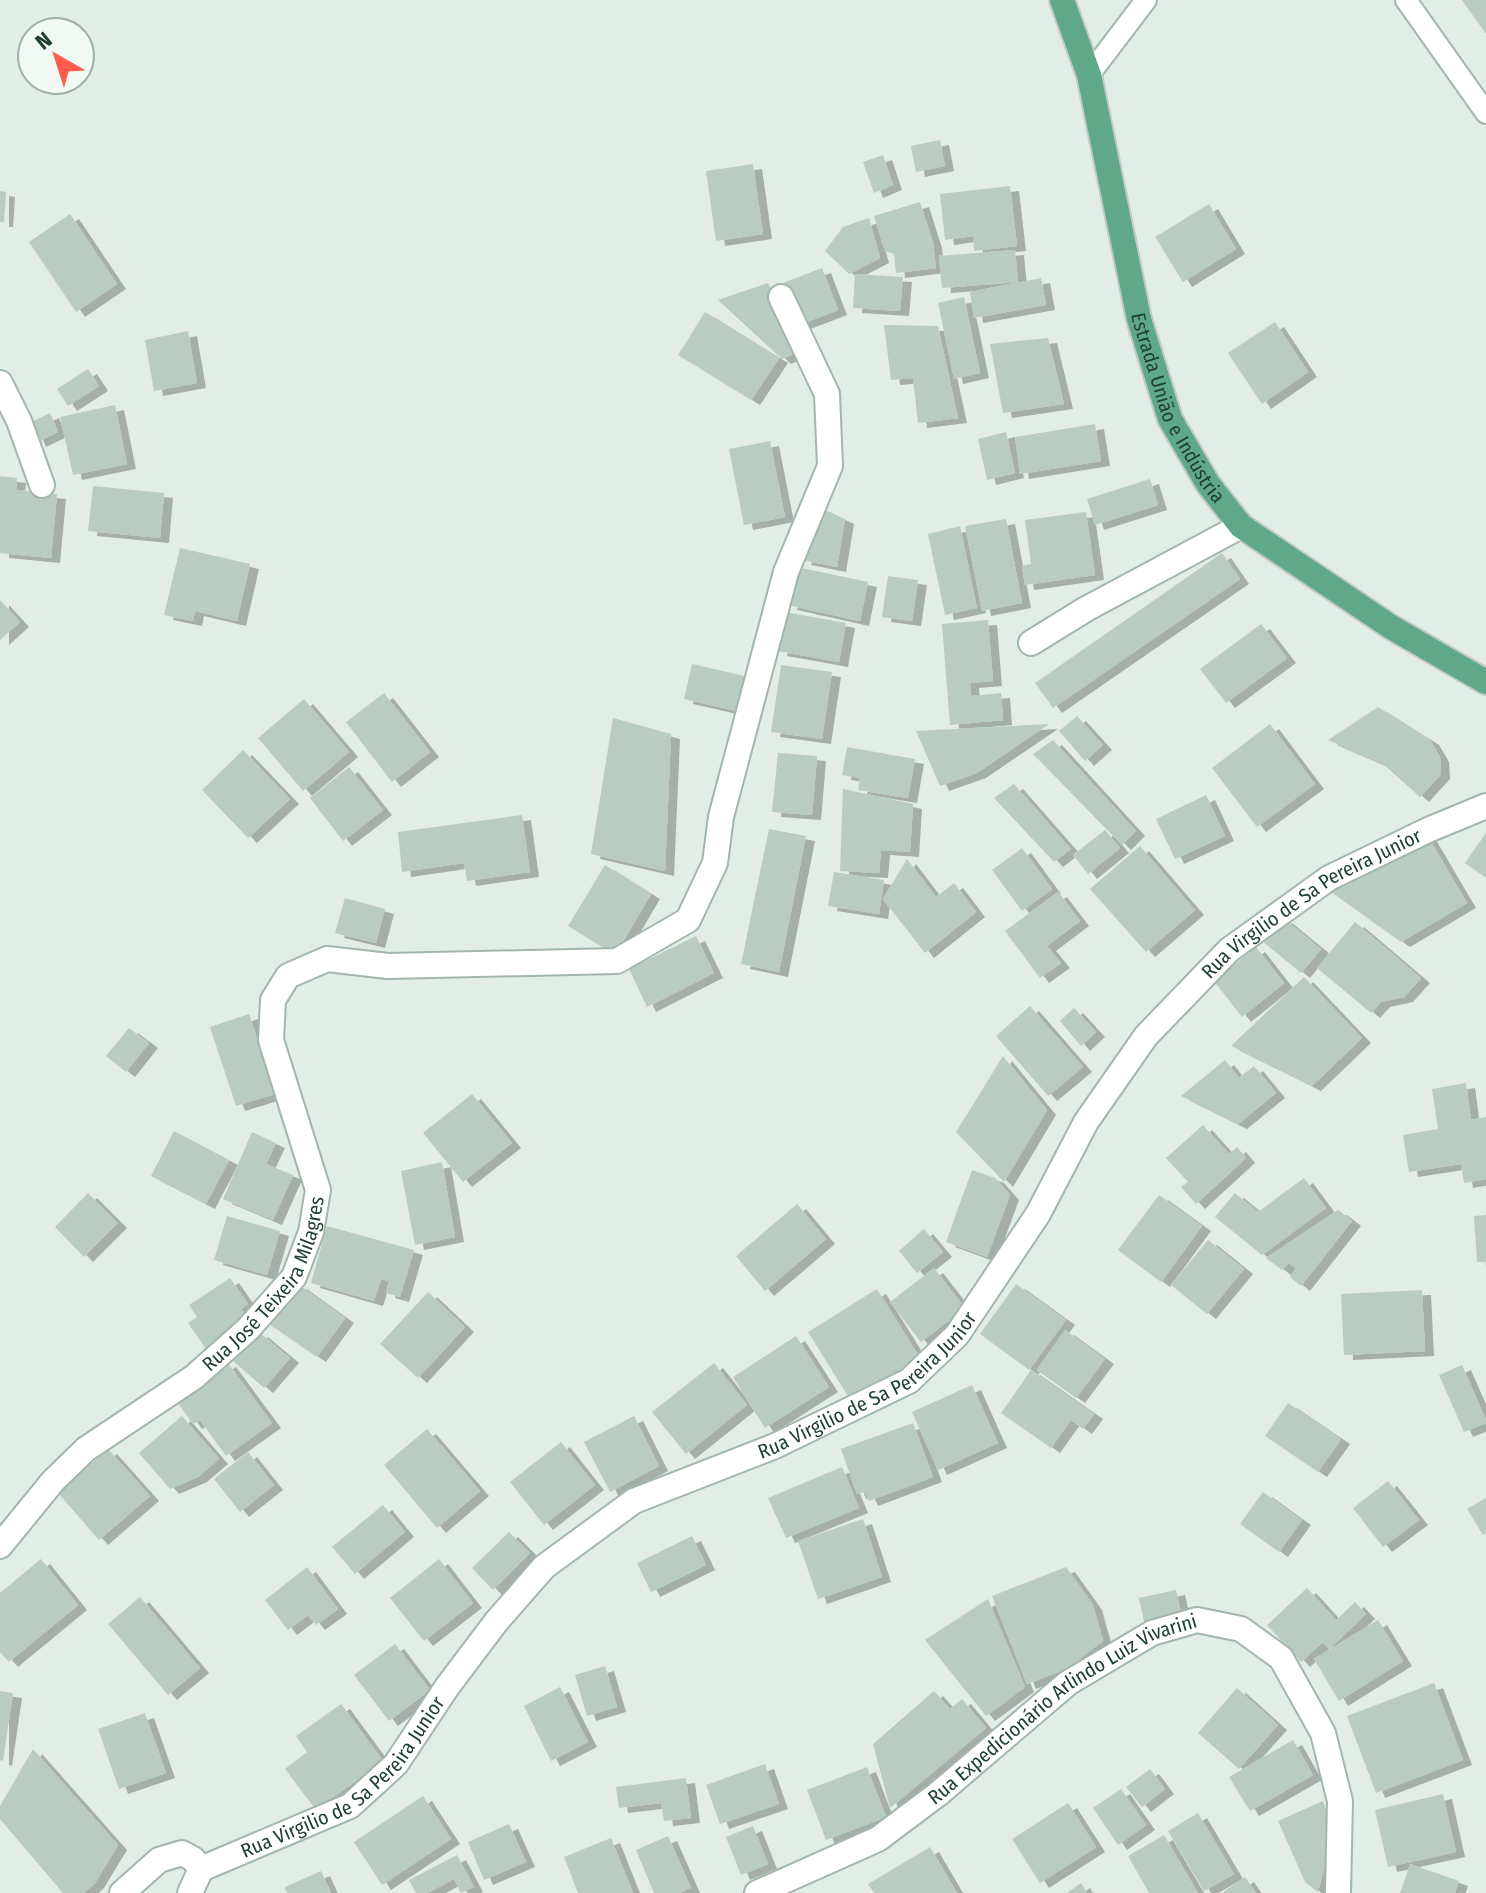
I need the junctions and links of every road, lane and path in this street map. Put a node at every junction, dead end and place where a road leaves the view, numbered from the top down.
1 (1062, 0) edge
2 (1146, 0) edge
3 (1406, 0) edge
4 (1089, 75) junction
5 (1486, 113) edge
6 (781, 297) dead end
7 (0, 383) edge
8 (42, 485) dead end
9 (1241, 526) junction
10 (1031, 643) dead end
11 (1486, 682) edge
12 (1486, 806) edge
13 (0, 1546) edge
14 (201, 1869) junction
15 (122, 1893) edge
16 (190, 1893) edge
17 (757, 1893) edge
18 (1338, 1893) edge

1 - 4 main road, Estrada União e Indústria
2 - 4 lane
3 - 5 lane
4 - 9 main road, Estrada União e Indústria
6 - 13 street, Rua José Teixeira Milagres
7 - 8 street
9 - 10 street
9 - 11 main road, Estrada União e Indústria
12 - 14 street, Rua Virgilio de Sa Pereira Junior
14 - 15 street
14 - 16 street
17 - 18 street, Rua Expedicionário Arlindo Luiz Vivarini

